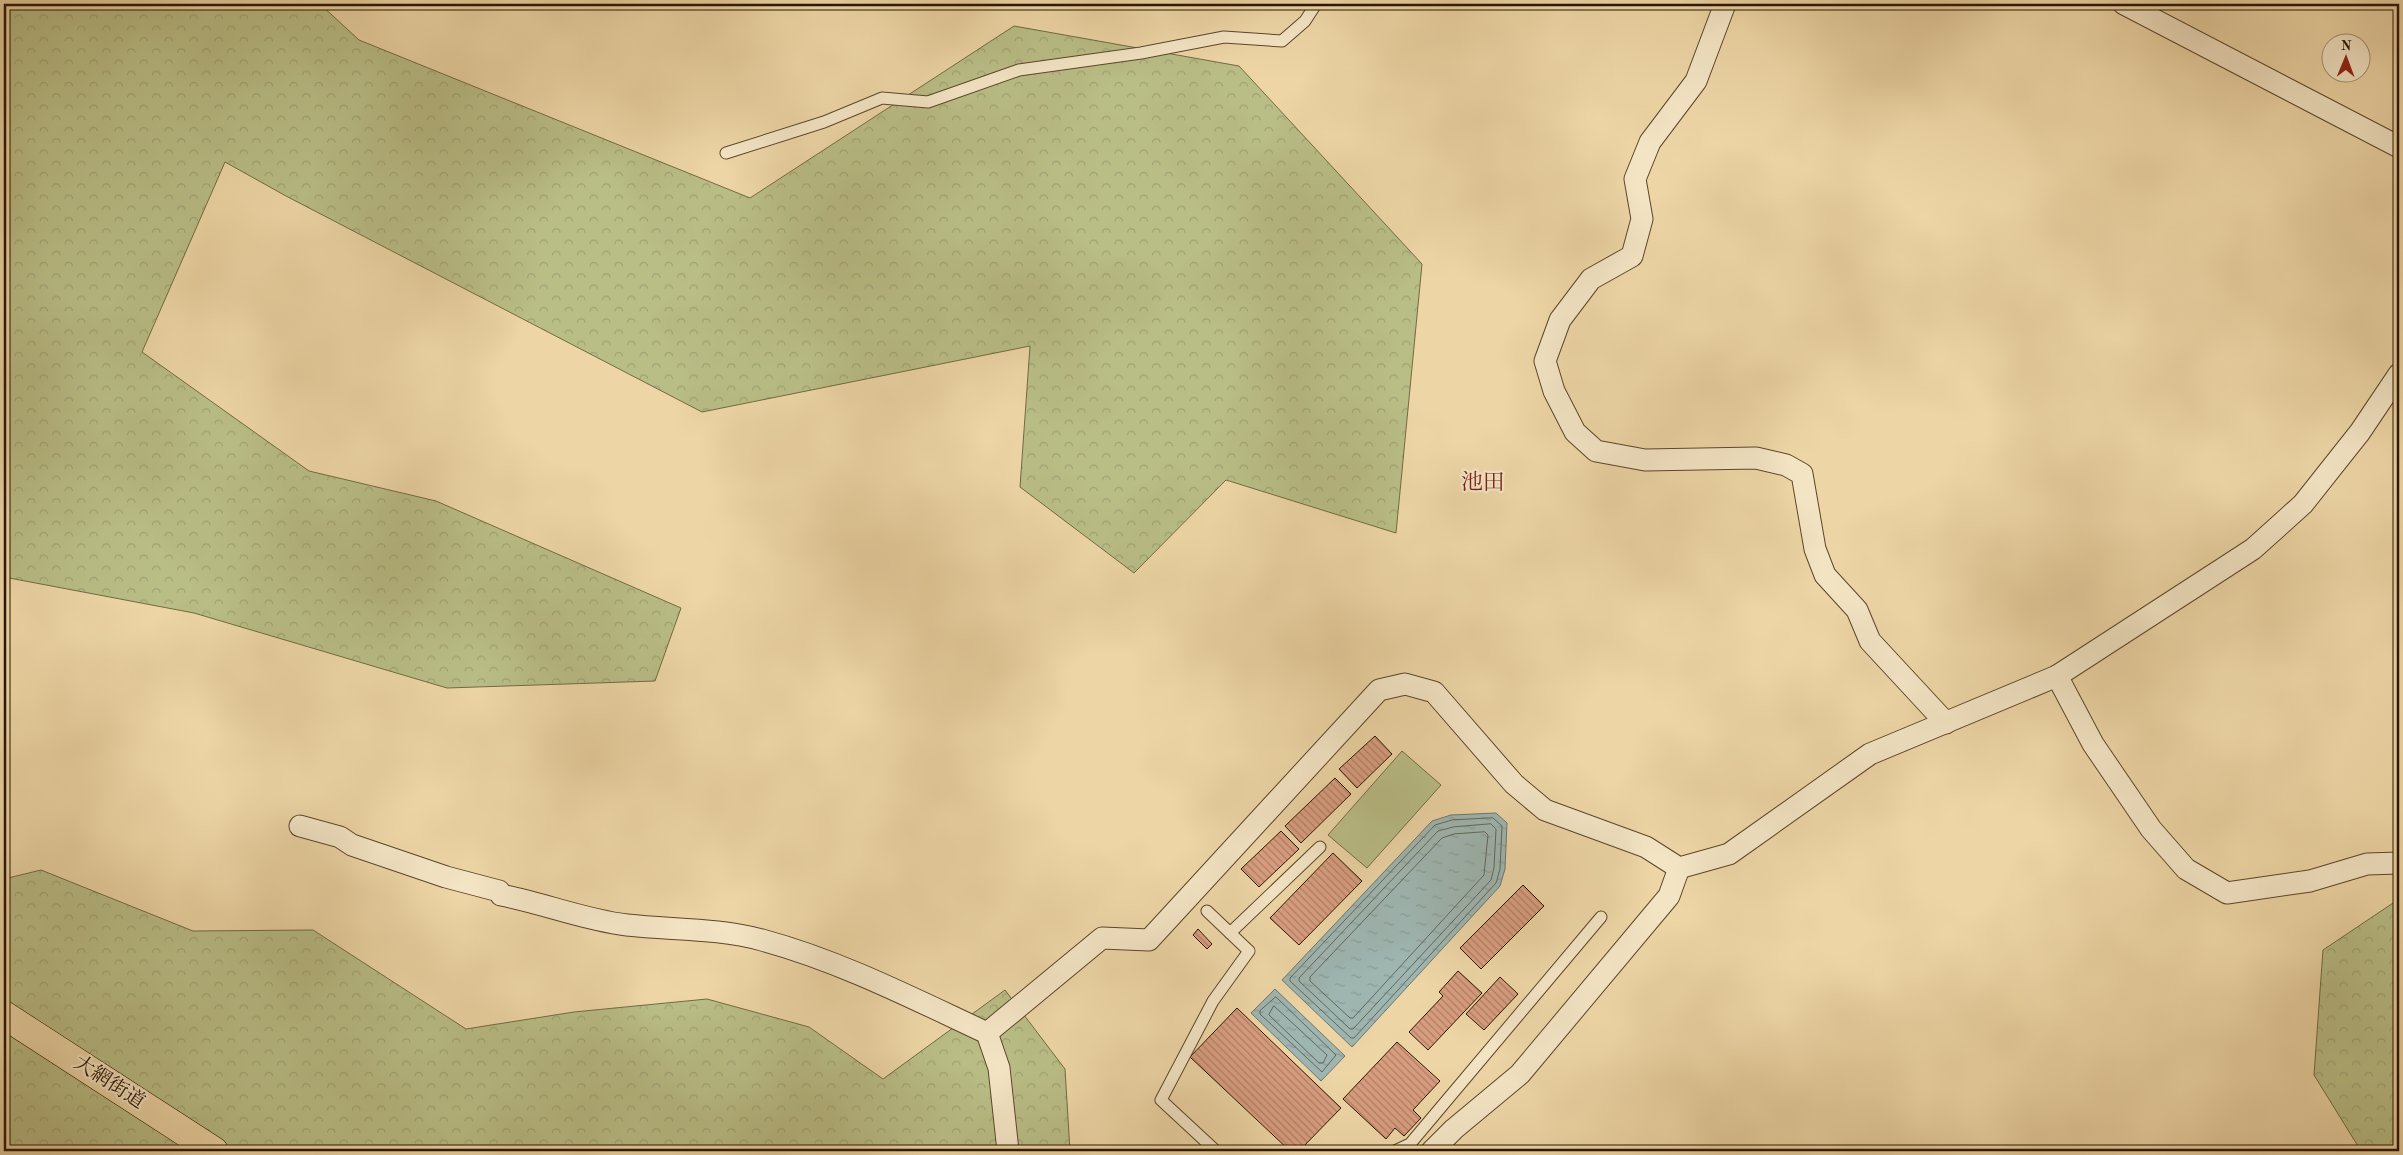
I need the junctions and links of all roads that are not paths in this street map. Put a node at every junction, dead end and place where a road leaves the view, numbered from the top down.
1 (1316, 4) edge
2 (1725, 4) edge
3 (2124, 4) edge
4 (2399, 147) edge
5 (726, 153) dead end
6 (2399, 374) edge
7 (2057, 676) junction
8 (1946, 723) junction
9 (300, 826) dead end
10 (1320, 847) dead end
11 (2399, 863) edge
12 (1680, 868) junction
13 (1207, 911) dead end
14 (1601, 918) dead end
15 (1230, 933) junction
16 (4, 1015) edge
17 (987, 1033) junction
18 (1438, 1111) junction
19 (1454, 1129) junction
20 (214, 1151) edge
21 (1008, 1151) edge
22 (1216, 1151) edge
23 (1395, 1151) edge
24 (1432, 1151) edge

1 - 5 lane
2 - 8 street
3 - 4 street
6 - 7 street
7 - 8 street
7 - 11 street
8 - 12 street
9 - 17 street
10 - 15 lane
12 - 17 street
12 - 19 street
13 - 15 lane
14 - 18 lane
15 - 22 lane
16 - 20 main road, 大網街道
17 - 21 street
18 - 19 lane
18 - 23 lane
19 - 24 street

